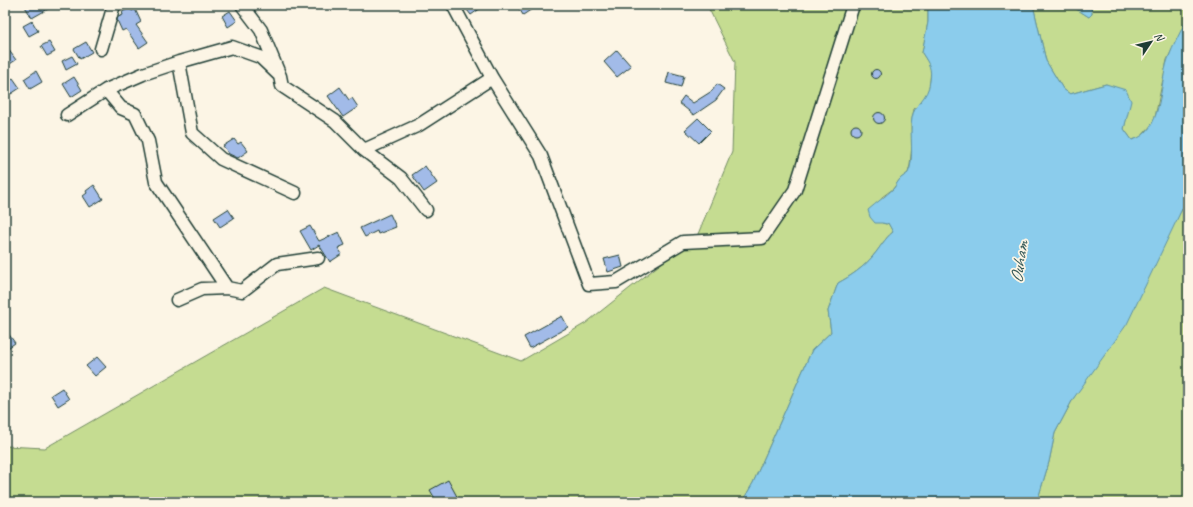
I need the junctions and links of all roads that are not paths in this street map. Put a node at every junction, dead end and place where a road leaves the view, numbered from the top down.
1 (114, 5) edge
2 (242, 5) edge
3 (453, 5) edge
4 (853, 5) edge
5 (101, 49) dead end
6 (179, 62) junction
7 (280, 76) junction
8 (492, 78) junction
9 (106, 90) junction
10 (67, 115) dead end
11 (364, 150) junction
12 (295, 193) dead end
13 (426, 210) dead end
14 (318, 258) dead end
15 (227, 288) junction
16 (177, 300) dead end

1 - 5 street
2 - 7 street
3 - 8 street
4 - 8 street
6 - 7 street
6 - 9 street
6 - 12 street
7 - 11 street
8 - 11 street
9 - 10 street
9 - 15 street
11 - 13 street
14 - 15 street
15 - 16 street

